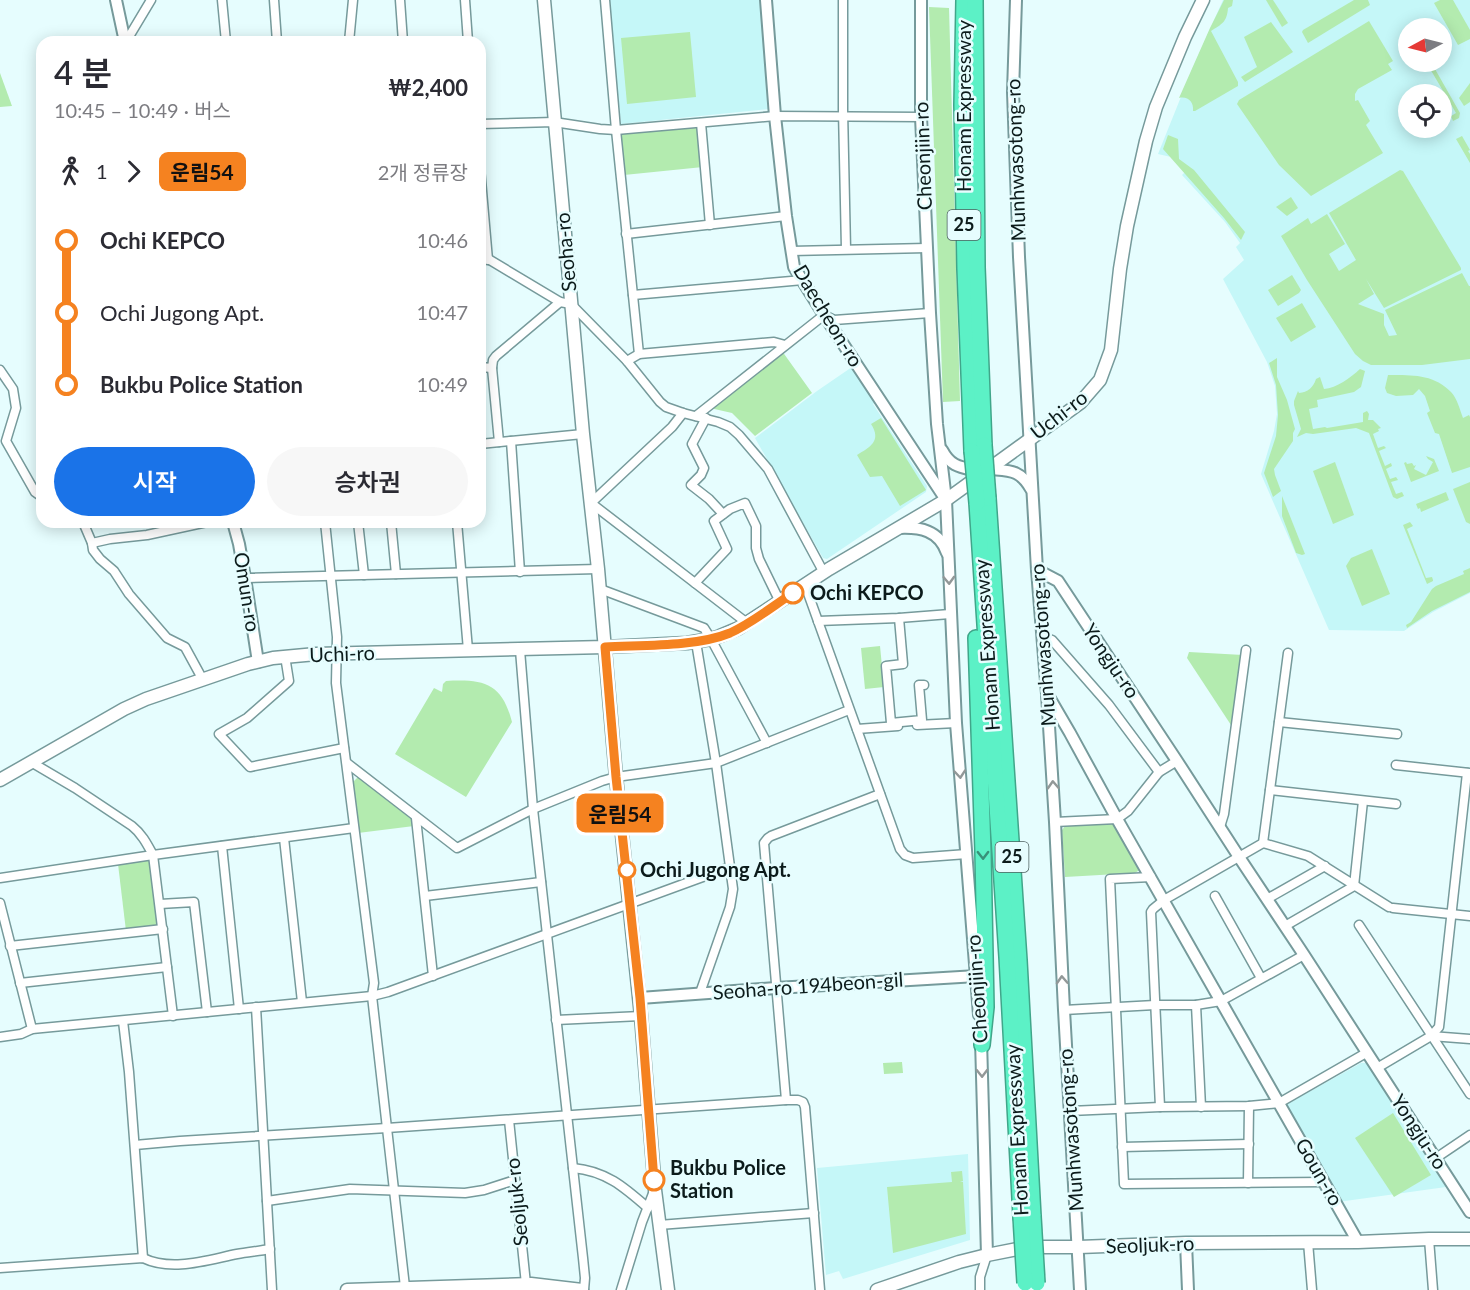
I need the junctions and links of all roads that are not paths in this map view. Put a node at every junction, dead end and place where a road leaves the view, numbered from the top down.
1 (116, 0) edge
2 (151, 0) edge
3 (222, 0) edge
4 (274, 0) edge
5 (353, 0) edge
6 (400, 0) edge
7 (465, 0) edge
8 (544, 0) edge
9 (604, 0) edge
10 (766, 0) edge
11 (843, 0) edge
12 (921, 0) edge
13 (964, 0) edge
14 (975, 0) edge
15 (1016, 0) edge
16 (1203, 0) edge
17 (125, 36) edge
18 (129, 36) edge
19 (226, 36) edge
20 (277, 36) edge
21 (350, 36) edge
22 (403, 36) edge
23 (468, 36) edge
24 (775, 116) junction
25 (843, 116) junction
26 (921, 117) junction
27 (554, 122) junction
28 (701, 123) junction
29 (486, 124) edge
30 (616, 130) junction
31 (786, 216) junction
32 (710, 225) junction
33 (626, 234) junction
34 (486, 237) edge
35 (927, 248) junction
36 (846, 249) junction
37 (791, 250) junction
38 (488, 260) joint
39 (804, 280) junction
40 (633, 295) junction
41 (565, 303) junction
42 (930, 313) junction
43 (824, 315) junction
44 (785, 345) junction
45 (639, 354) junction
46 (627, 361) junction
47 (486, 368) edge
48 (492, 368) junction
49 (0, 370) edge
50 (683, 413) junction
51 (696, 416) junction
52 (706, 418) junction
53 (583, 434) junction
54 (1029, 440) junction
55 (511, 441) junction
56 (499, 442) junction
57 (486, 443) edge
58 (940, 446) junction
59 (978, 448) junction
60 (986, 471) junction
61 (1032, 492) junction
62 (36, 493) edge
63 (946, 500) junction
64 (982, 501) junction
65 (591, 503) junction
66 (723, 514) junction
67 (86, 528) edge
68 (179, 528) edge
69 (235, 528) edge
70 (326, 528) edge
71 (359, 528) edge
72 (392, 528) edge
73 (458, 528) edge
74 (899, 528) junction
75 (93, 543) junction
76 (980, 545) junction
77 (948, 555) junction
78 (598, 569) junction
79 (1037, 570) junction
80 (461, 572) junction
81 (520, 572) junction
82 (824, 573) junction
83 (396, 574) junction
84 (364, 575) junction
85 (330, 576) junction
86 (245, 578) junction
87 (695, 583) junction
88 (805, 585) junction
89 (600, 589) junction
90 (780, 602) junction
91 (950, 614) junction
92 (899, 618) junction
93 (818, 621) junction
94 (747, 624) junction
95 (1042, 636) junction
96 (711, 639) junction
97 (696, 642) junction
98 (605, 647) junction
99 (468, 650) junction
100 (520, 650) junction
101 (1246, 650) dead end
102 (1288, 653) dead end
103 (336, 654) junction
104 (285, 656) junction
105 (258, 662) junction
106 (202, 680) junction
107 (924, 684) dead end
108 (1047, 694) junction
109 (849, 710) junction
110 (1279, 722) junction
111 (956, 723) junction
112 (856, 729) junction
113 (1397, 734) dead end
114 (766, 743) junction
115 (344, 748) junction
116 (1177, 760) junction
117 (31, 762) junction
118 (347, 763) junction
119 (716, 763) junction
120 (1396, 765) dead end
121 (1159, 772) junction
122 (1469, 773) edge
123 (616, 777) junction
124 (0, 780) edge
125 (1270, 790) junction
126 (880, 794) junction
127 (1363, 801) junction
128 (1396, 804) dead end
129 (533, 809) junction
130 (416, 818) junction
131 (1117, 819) junction
132 (1055, 822) junction
133 (1220, 827) junction
134 (354, 828) junction
135 (284, 838) junction
136 (1263, 843) junction
137 (222, 846) junction
138 (967, 854) junction
139 (153, 855) junction
140 (1239, 857) junction
141 (1325, 866) junction
142 (730, 867) junction
143 (1151, 877) junction
144 (0, 878) edge
145 (541, 882) junction
146 (1354, 886) junction
147 (425, 896) junction
148 (1215, 896) dead end
149 (1267, 899) junction
150 (1164, 900) junction
151 (0, 903) edge
152 (160, 904) junction
153 (631, 904) junction
154 (1452, 914) junction
155 (1470, 916) edge
156 (1359, 925) dead end
157 (1285, 926) junction
158 (163, 928) junction
159 (546, 934) junction
160 (10, 946) junction
161 (1304, 955) junction
162 (167, 967) junction
163 (433, 976) junction
164 (976, 976) junction
165 (1261, 978) junction
166 (20, 983) junction
167 (776, 988) junction
168 (700, 993) junction
169 (372, 996) junction
170 (640, 998) junction
171 (1221, 1001) junction
172 (302, 1002) junction
173 (1155, 1005) junction
174 (1196, 1005) junction
175 (256, 1007) junction
176 (1115, 1007) junction
177 (239, 1009) junction
178 (1064, 1010) junction
179 (207, 1012) junction
180 (172, 1016) junction
181 (641, 1016) junction
182 (556, 1020) junction
183 (123, 1021) junction
184 (32, 1029) junction
185 (1431, 1035) junction
186 (0, 1036) edge
187 (1470, 1039) edge
188 (982, 1045) junction
189 (1366, 1053) junction
190 (1377, 1068) junction
191 (1470, 1094) edge
192 (786, 1101) junction
193 (1279, 1103) junction
194 (1249, 1106) junction
195 (1160, 1107) junction
196 (1201, 1107) junction
197 (1120, 1109) junction
198 (649, 1111) junction
199 (1070, 1111) junction
200 (566, 1116) junction
201 (509, 1120) junction
202 (387, 1128) junction
203 (1470, 1135) edge
204 (264, 1136) junction
205 (1249, 1144) junction
206 (135, 1145) junction
207 (1122, 1147) junction
208 (1436, 1158) junction
209 (573, 1168) junction
210 (515, 1180) junction
211 (1324, 1182) junction
212 (1248, 1183) junction
213 (394, 1190) junction
214 (655, 1190) junction
215 (267, 1200) junction
216 (648, 1208) junction
217 (1470, 1212) edge
218 (814, 1213) junction
219 (1027, 1217) junction
220 (659, 1225) junction
221 (1429, 1239) junction
222 (1470, 1239) edge
223 (1308, 1242) junction
224 (1358, 1242) junction
225 (1186, 1243) junction
226 (1078, 1247) junction
227 (270, 1250) junction
228 (987, 1255) junction
229 (143, 1258) junction
230 (0, 1268) edge
231 (526, 1284) junction
232 (1032, 1286) edge
233 (405, 1287) junction
234 (272, 1290) edge
235 (347, 1290) edge
236 (583, 1290) edge
237 (621, 1290) edge
238 (668, 1290) edge
239 (820, 1290) edge
240 (877, 1290) edge
241 (980, 1290) edge
242 (1080, 1290) edge
243 (1188, 1290) edge
244 (1312, 1290) edge
245 (1433, 1290) edge

1 - 17 street
2 - 18 street
3 - 19 street
4 - 20 street
5 - 21 street
6 - 22 street
7 - 23 street
8 - 27 main road, Seoha-ro
9 - 30 street
10 - 24 street, Daecheon-ro
11 - 25 street
12 - 26 street, Cheonjiin-ro
13 - 59 highway, Honam Expressway / 25
14 - 59 highway, Honam Expressway / 25
15 - 54 street, Munhwasotong-ro
16 - 54 main road, Uchi-ro
24 - 25 street
24 - 28 street
24 - 31 street, Daecheon-ro
25 - 26 street
25 - 36 street
26 - 35 street, Cheonjiin-ro
27 - 29 street
27 - 30 street
27 - 41 main road, Seoha-ro
28 - 30 street
28 - 32 street
30 - 33 street
31 - 32 street
31 - 37 street, Daecheon-ro
32 - 33 street
33 - 40 street
34 - 38 street
35 - 36 street
35 - 42 street, Cheonjiin-ro
36 - 37 street
37 - 39 street, Daecheon-ro
38 - 41 street
39 - 40 street
39 - 43 street, Daecheon-ro
40 - 45 street
41 - 46 street
41 - 48 street
41 - 53 main road, Seoha-ro
42 - 43 street
42 - 58 street, Cheonjiin-ro
43 - 44 street
43 - 63 street, Daecheon-ro
44 - 45 street
44 - 51 street
45 - 46 street
46 - 50 street
47 - 48 street
48 - 56 street
49 - 62 street
50 - 51 street
50 - 65 street
51 - 52 street
52 - 66 street
52 - 82 street
53 - 55 street
53 - 65 main road, Seoha-ro
54 - 60 main road, Uchi-ro
54 - 61 street, Munhwasotong-ro
55 - 56 street
55 - 81 street
56 - 57 street
58 - 60 street
58 - 63 street, Cheonjiin-ro
59 - 64 highway, Honam Expressway / 25, bridge
60 - 61 street
60 - 63 main road, Uchi-ro
61 - 79 street, Munhwasotong-ro
63 - 74 main road, Uchi-ro
63 - 77 street, Cheonjiin-ro
64 - 76 highway, Honam Expressway / 25
64 - 219 highway, Honam Expressway / 25
65 - 78 main road, Seoha-ro
65 - 87 street
66 - 87 street
66 - 90 street
67 - 75 street
68 - 75 street
69 - 86 street, Omun-ro
70 - 85 street
71 - 84 street
72 - 83 street
73 - 80 street
74 - 77 street
74 - 82 main road, Uchi-ro
75 - 106 street
76 -> 188 highway
76 - 219 highway, Honam Expressway / 25
77 -> 91 street, Cheonjiin-ro
78 - 81 street
78 - 89 main road, Seoha-ro
79 - 95 street, Munhwasotong-ro
79 - 116 street, Yongju-ro
80 - 81 street
80 - 83 street
80 - 99 street
82 - 88 main road, Uchi-ro
83 - 84 street
84 - 85 street
85 - 86 street
85 - 103 street
86 - 105 street, Omun-ro
87 - 94 street
88 - 90 main road, Uchi-ro
88 - 93 street
89 - 96 street
89 - 98 main road, Seoha-ro
90 - 94 main road, Uchi-ro
91 - 92 street
91 - 111 street, Cheonjiin-ro
92 - 93 street
92 - 107 street
93 - 109 street
94 - 96 main road, Uchi-ro
95 - 108 street, Munhwasotong-ro
95 - 121 street, Yongju-ro
96 - 97 main road, Uchi-ro
96 - 114 street
97 - 98 main road, Uchi-ro
97 - 119 street
98 - 100 main road, Uchi-ro
98 - 123 main road, Seoha-ro
99 - 100 main road, Uchi-ro
99 - 103 main road, Uchi-ro
100 - 129 street
101 - 133 street
102 - 110 street
103 - 104 main road, Uchi-ro
103 - 115 street
104 - 105 main road, Uchi-ro
104 - 115 street
105 - 106 main road, Uchi-ro
106 - 117 main road, Uchi-ro
108 - 131 street, Goun-ro
132 -> 108 street, Munhwasotong-ro
109 - 112 street
109 - 114 street
110 - 113 street
110 - 125 street
111 - 112 street
111 -> 138 street, Cheonjiin-ro
112 - 126 street
114 - 119 street
115 - 118 street
116 - 121 street
116 - 133 street, Yongju-ro
117 - 124 main road, Uchi-ro
117 - 139 street
118 - 130 street
118 - 134 street
119 - 123 street
119 - 142 street
120 - 122 street
121 - 131 street
122 - 154 street
123 - 129 street
123 - 153 main road, Seoha-ro
125 - 127 street
125 - 136 street
126 - 138 street
126 - 167 street
127 - 128 street
127 - 146 street
129 - 130 street
129 - 145 street
130 - 147 street
131 - 132 street
131 - 143 street, Goun-ro
178 -> 132 street, Munhwasotong-ro
133 - 140 street, Yongju-ro
134 - 135 street
134 - 169 street
135 - 137 street
135 - 172 street
136 - 140 street
136 - 141 street
137 - 139 street
137 - 177 street
138 - 164 street, Cheonjiin-ro
139 - 144 street
139 - 152 street
140 - 149 street, Yongju-ro
140 - 150 street
141 - 146 street
141 - 149 street
142 - 153 street
142 - 168 street
143 - 150 street, Goun-ro
143 - 176 street
145 - 147 street
145 - 159 street
146 - 154 street
146 - 157 street
147 - 163 street
148 - 165 street
149 - 157 street, Yongju-ro
150 - 171 street, Goun-ro
150 - 173 street
151 - 160 street
152 - 158 street
152 - 179 street
153 - 159 street
153 - 170 main road, Seoha-ro
154 - 155 street
154 - 185 street
156 - 185 street
157 - 161 street, Yongju-ro
158 - 160 street
158 - 162 street
159 - 163 street
159 - 182 street
160 - 166 street
161 - 165 street
161 - 189 street, Yongju-ro
162 - 166 street
162 - 180 street
163 - 169 street
164 - 167 street, Seoha-ro 194beon-gil
164 - 188 street, Cheonjiin-ro
165 - 171 street
166 - 184 street
167 - 168 street, Seoha-ro 194beon-gil
167 - 192 street
168 - 170 street, Seoha-ro 194beon-gil
169 - 172 street
169 - 202 street
170 - 181 main road, Seoha-ro
171 - 174 street
171 - 193 street, Goun-ro
172 - 175 street
173 - 174 street
173 - 176 street
173 - 195 street
174 - 196 street
175 - 177 street
175 - 204 street
176 - 178 street
176 - 197 street
177 - 179 street
178 - 199 street, Munhwasotong-ro
179 - 180 street
180 - 183 street
181 - 182 street
181 - 198 main road, Seoha-ro
182 - 200 street
183 - 184 street
183 - 206 street
184 - 186 street
185 - 187 street
185 - 190 street
185 - 191 street
188 -> 228 street, Cheonjiin-ro
189 - 190 street, Yongju-ro
189 - 193 street
190 - 208 street, Yongju-ro
192 - 198 street
192 - 218 street
193 - 194 street
193 - 211 street, Goun-ro
194 - 196 street
194 - 205 street
195 - 196 street
195 - 197 street
197 - 199 street
197 - 207 street
198 - 200 street
198 - 214 main road, Seoha-ro
199 - 226 street, Munhwasotong-ro
200 - 201 street
200 - 209 street
201 - 202 street
201 - 210 street, Seoljuk-ro
202 - 204 street
202 - 213 street
203 - 208 street
204 - 206 street
204 - 215 street
205 - 207 street
205 - 212 street
206 - 229 street
207 - 212 street
208 - 217 street, Yongju-ro
209 - 216 street
209 - 236 street
210 - 213 street
210 - 231 street, Seoljuk-ro
211 - 212 street
211 - 224 street, Goun-ro
213 - 215 street
213 - 233 street
214 - 216 street
214 - 220 main road, Seoha-ro
215 - 227 street
216 - 237 street
218 - 220 street
218 - 239 street
219 - 232 highway, Honam Expressway / 25, bridge
220 - 238 main road, Seoha-ro
221 - 222 main road, Seoljuk-ro
221 - 224 main road, Seoljuk-ro
221 - 245 street
223 - 224 main road, Seoljuk-ro
223 - 225 main road, Seoljuk-ro
223 - 244 street
225 - 226 main road, Seoljuk-ro
225 - 243 street
226 - 228 main road, Seoljuk-ro
226 - 242 street, Munhwasotong-ro
227 - 229 street
227 - 234 street
228 - 240 main road, Seoljuk-ro
228 - 241 street
229 - 230 street
231 - 233 main road
231 - 236 main road
233 - 235 main road

